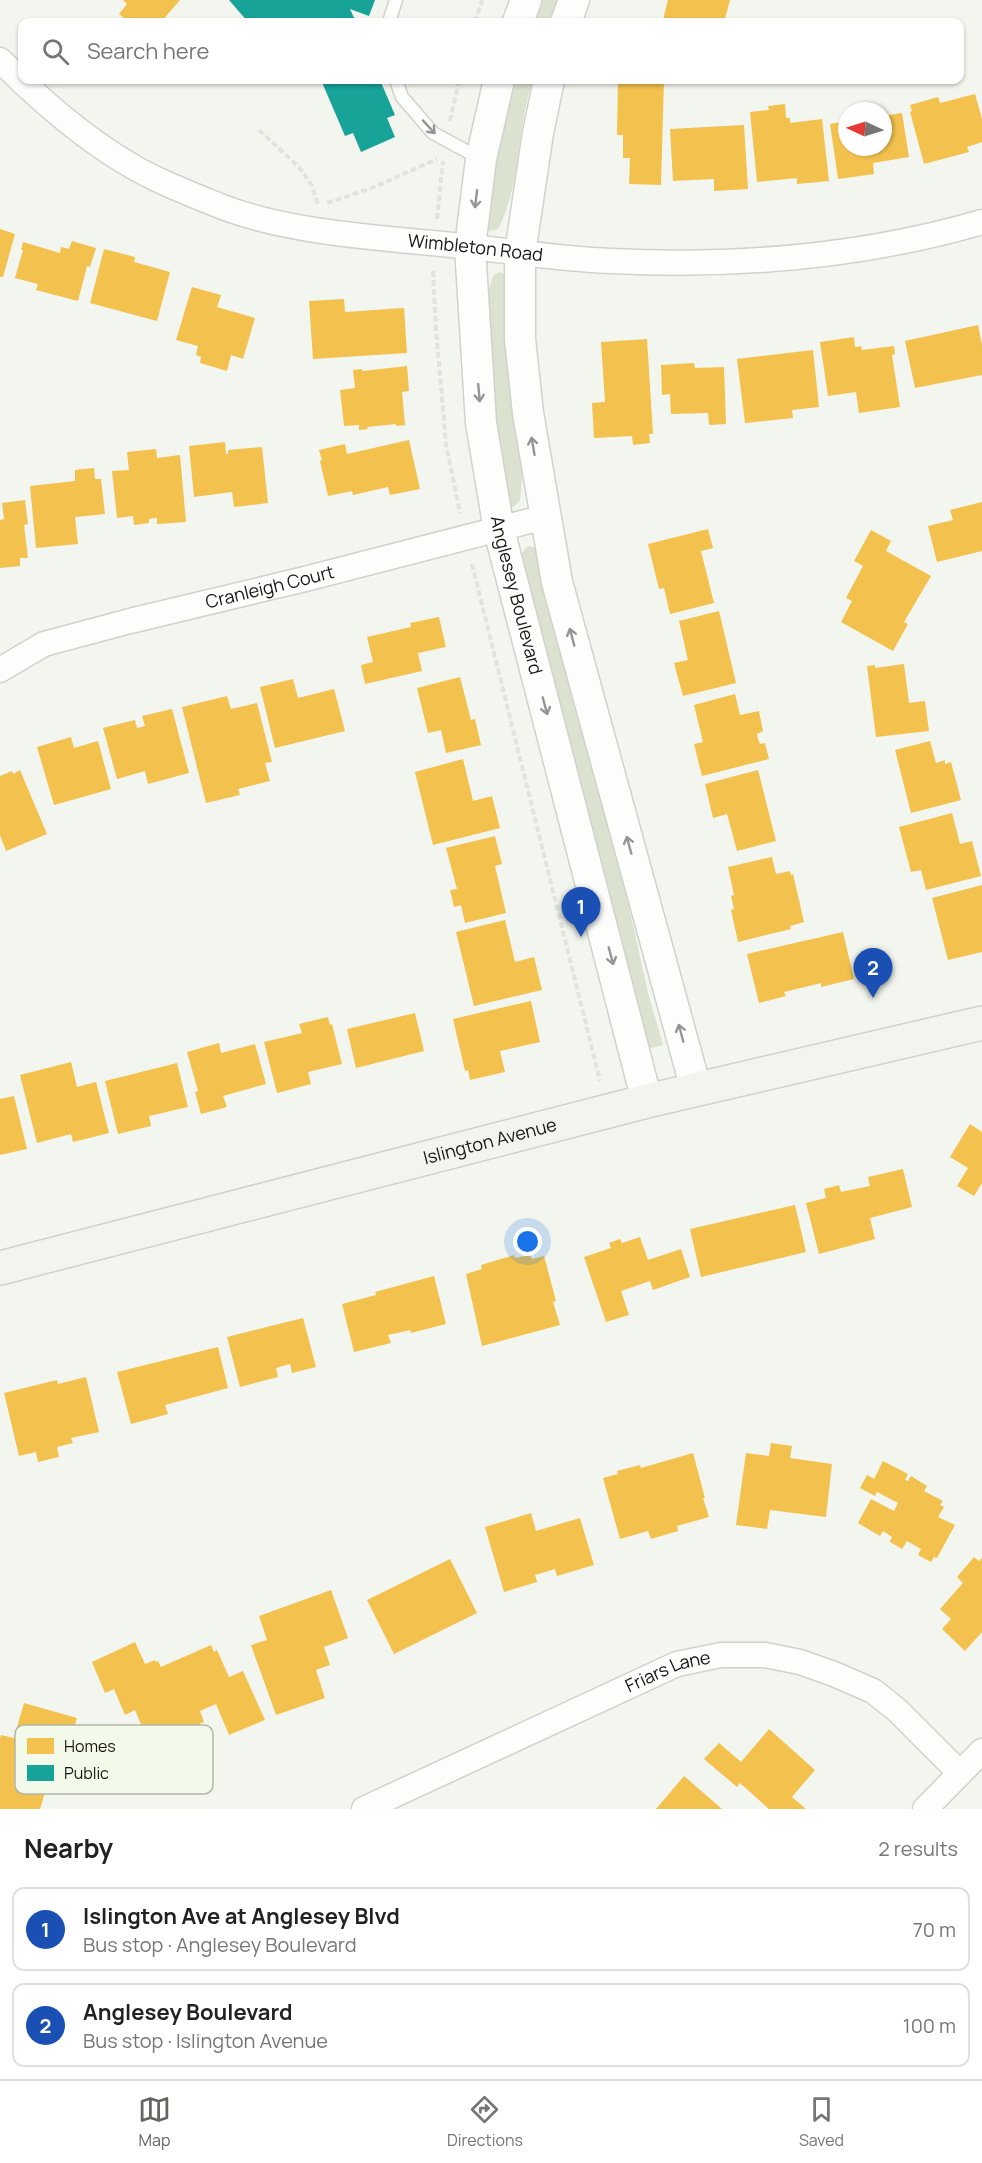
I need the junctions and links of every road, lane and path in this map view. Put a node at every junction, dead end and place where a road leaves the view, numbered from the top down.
1 (396, 0) edge
2 (482, 0) edge
3 (525, 0) edge
4 (574, 0) edge
5 (390, 18) edge
6 (476, 18) edge
7 (519, 18) edge
8 (567, 18) edge
9 (4, 70) edge
10 (18, 81) edge
11 (22, 84) edge
12 (397, 84) edge
13 (498, 84) edge
14 (548, 84) edge
15 (259, 130) dead end
16 (443, 157) dead end
17 (481, 159) junction
18 (982, 222) edge
19 (470, 247) junction
20 (520, 253) junction
21 (433, 268) dead end
22 (545, 517) junction
23 (462, 523) dead end
24 (498, 530) junction
25 (471, 561) dead end
26 (0, 670) edge
27 (982, 1023) edge
28 (601, 1084) dead end
29 (696, 1089) junction
30 (647, 1101) junction
31 (0, 1268) edge
32 (982, 1751) edge
33 (960, 1773) junction
34 (364, 1809) edge
35 (925, 1809) edge

1 - 5 lane
2 - 6 path
3 - 7 street
4 - 8 street
9 - 10 street, Wimbleton Road
11 - 19 street, Wimbleton Road
12 -> 17 lane
13 - 17 street, Anglesey Boulevard
14 - 20 street
15 - 16 path
17 -> 19 street, Anglesey Boulevard
18 - 20 street, Wimbleton Road
19 - 20 street, Wimbleton Road
19 -> 24 street, Anglesey Boulevard
22 -> 20 street
21 - 23 path
22 - 24 street, Cranleigh Court
29 -> 22 street
24 - 26 street, Cranleigh Court
24 -> 30 street, Anglesey Boulevard
25 - 28 path
27 - 29 main road, Islington Avenue
29 - 30 main road, Islington Avenue
30 - 31 main road, Islington Avenue
32 - 33 street
33 - 34 street, Friars Lane
33 - 35 street

